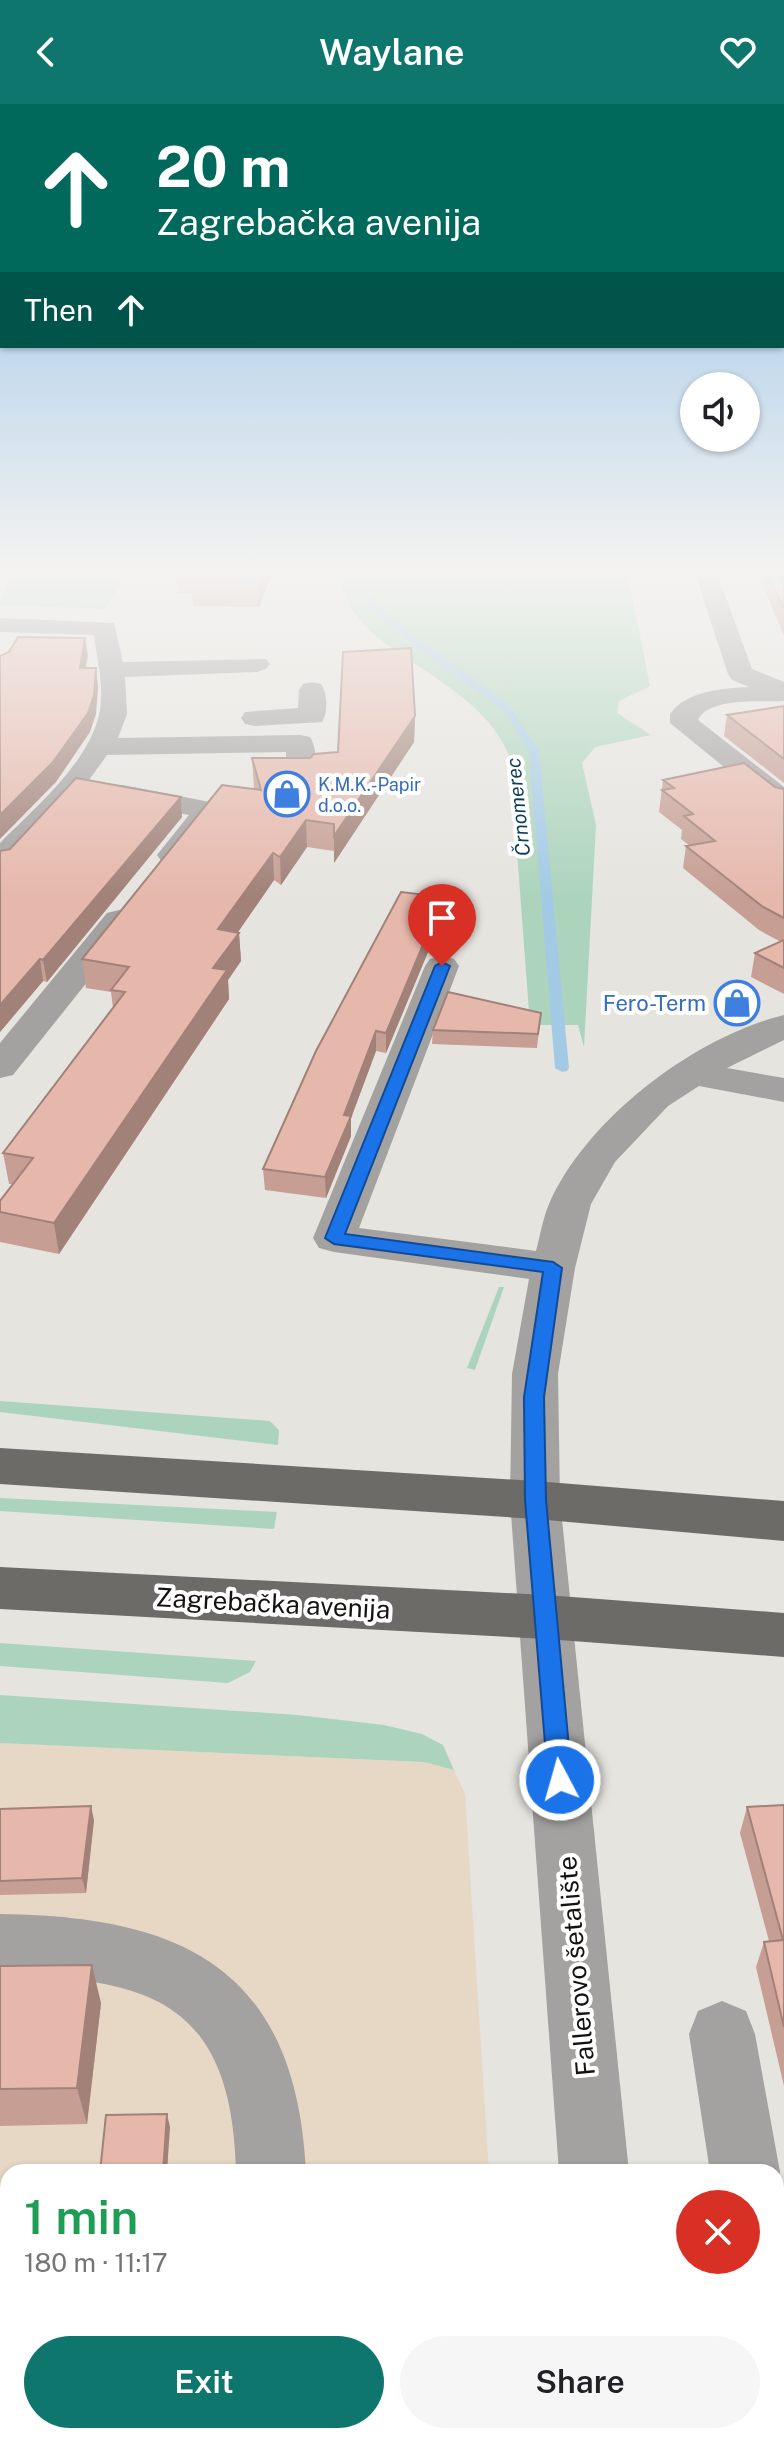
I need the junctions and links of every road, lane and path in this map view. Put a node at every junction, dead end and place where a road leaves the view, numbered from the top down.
1 (110, 679) edge
2 (753, 679) edge
3 (312, 690) dead end
4 (784, 692) edge
5 (104, 735) junction
6 (301, 775) edge
7 (70, 785) junction
8 (784, 801) edge
9 (0, 861) edge
10 (442, 966) dead end
11 (784, 1026) edge
12 (0, 1067) edge
13 (690, 1073) junction
14 (784, 1090) edge
15 (553, 1268) junction
16 (0, 1466) edge
17 (535, 1500) junction
18 (784, 1521) edge
19 (0, 1588) edge
20 (546, 1617) junction
21 (784, 1635) edge
22 (0, 1945) edge
23 (722, 2034) dead end
24 (270, 2164) edge
25 (593, 2164) edge
26 (744, 2164) edge

1 - 5 street
2 - 4 street
3 - 5 street
4 - 8 street
5 - 6 street
5 - 7 street
7 - 9 street
7 - 12 street
10 - 15 street
11 - 13 street
13 - 14 street
13 - 15 street
15 - 17 street
16 - 17 main road
17 - 18 main road
17 - 20 street
19 - 20 main road, Zagrebačka avenija
20 - 21 main road, Zagrebačka avenija
20 - 25 street, Fallerovo šetalište
22 - 24 street
23 - 26 street

